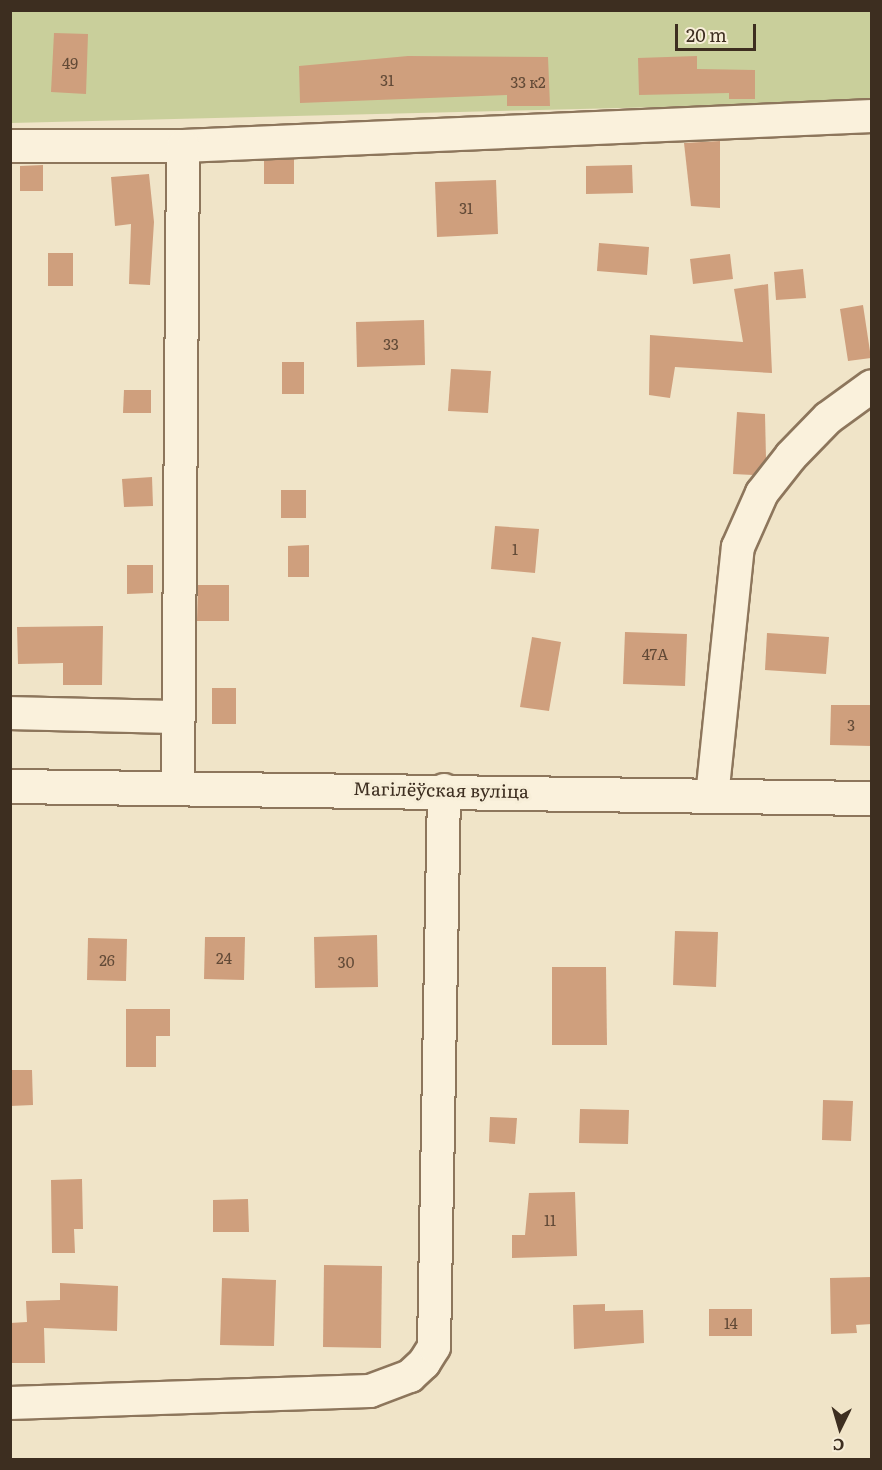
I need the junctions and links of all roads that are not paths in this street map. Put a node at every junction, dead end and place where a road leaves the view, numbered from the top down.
1 (872, 116) edge
2 (10, 146) edge
3 (183, 146) junction
4 (872, 386) edge
5 (10, 713) edge
6 (178, 717) junction
7 (10, 786) edge
8 (178, 788) junction
9 (444, 790) junction
10 (712, 797) junction
11 (872, 798) edge
12 (10, 1403) edge

1 - 3 street
2 - 3 street
3 - 6 street
4 - 10 street
5 - 6 street
6 - 8 street
7 - 8 main road, Магілёўская вуліца
8 - 9 main road, Магілёўская вуліца
9 - 10 main road, Магілёўская вуліца
9 - 12 street
10 - 11 main road, Магілёўская вуліца

